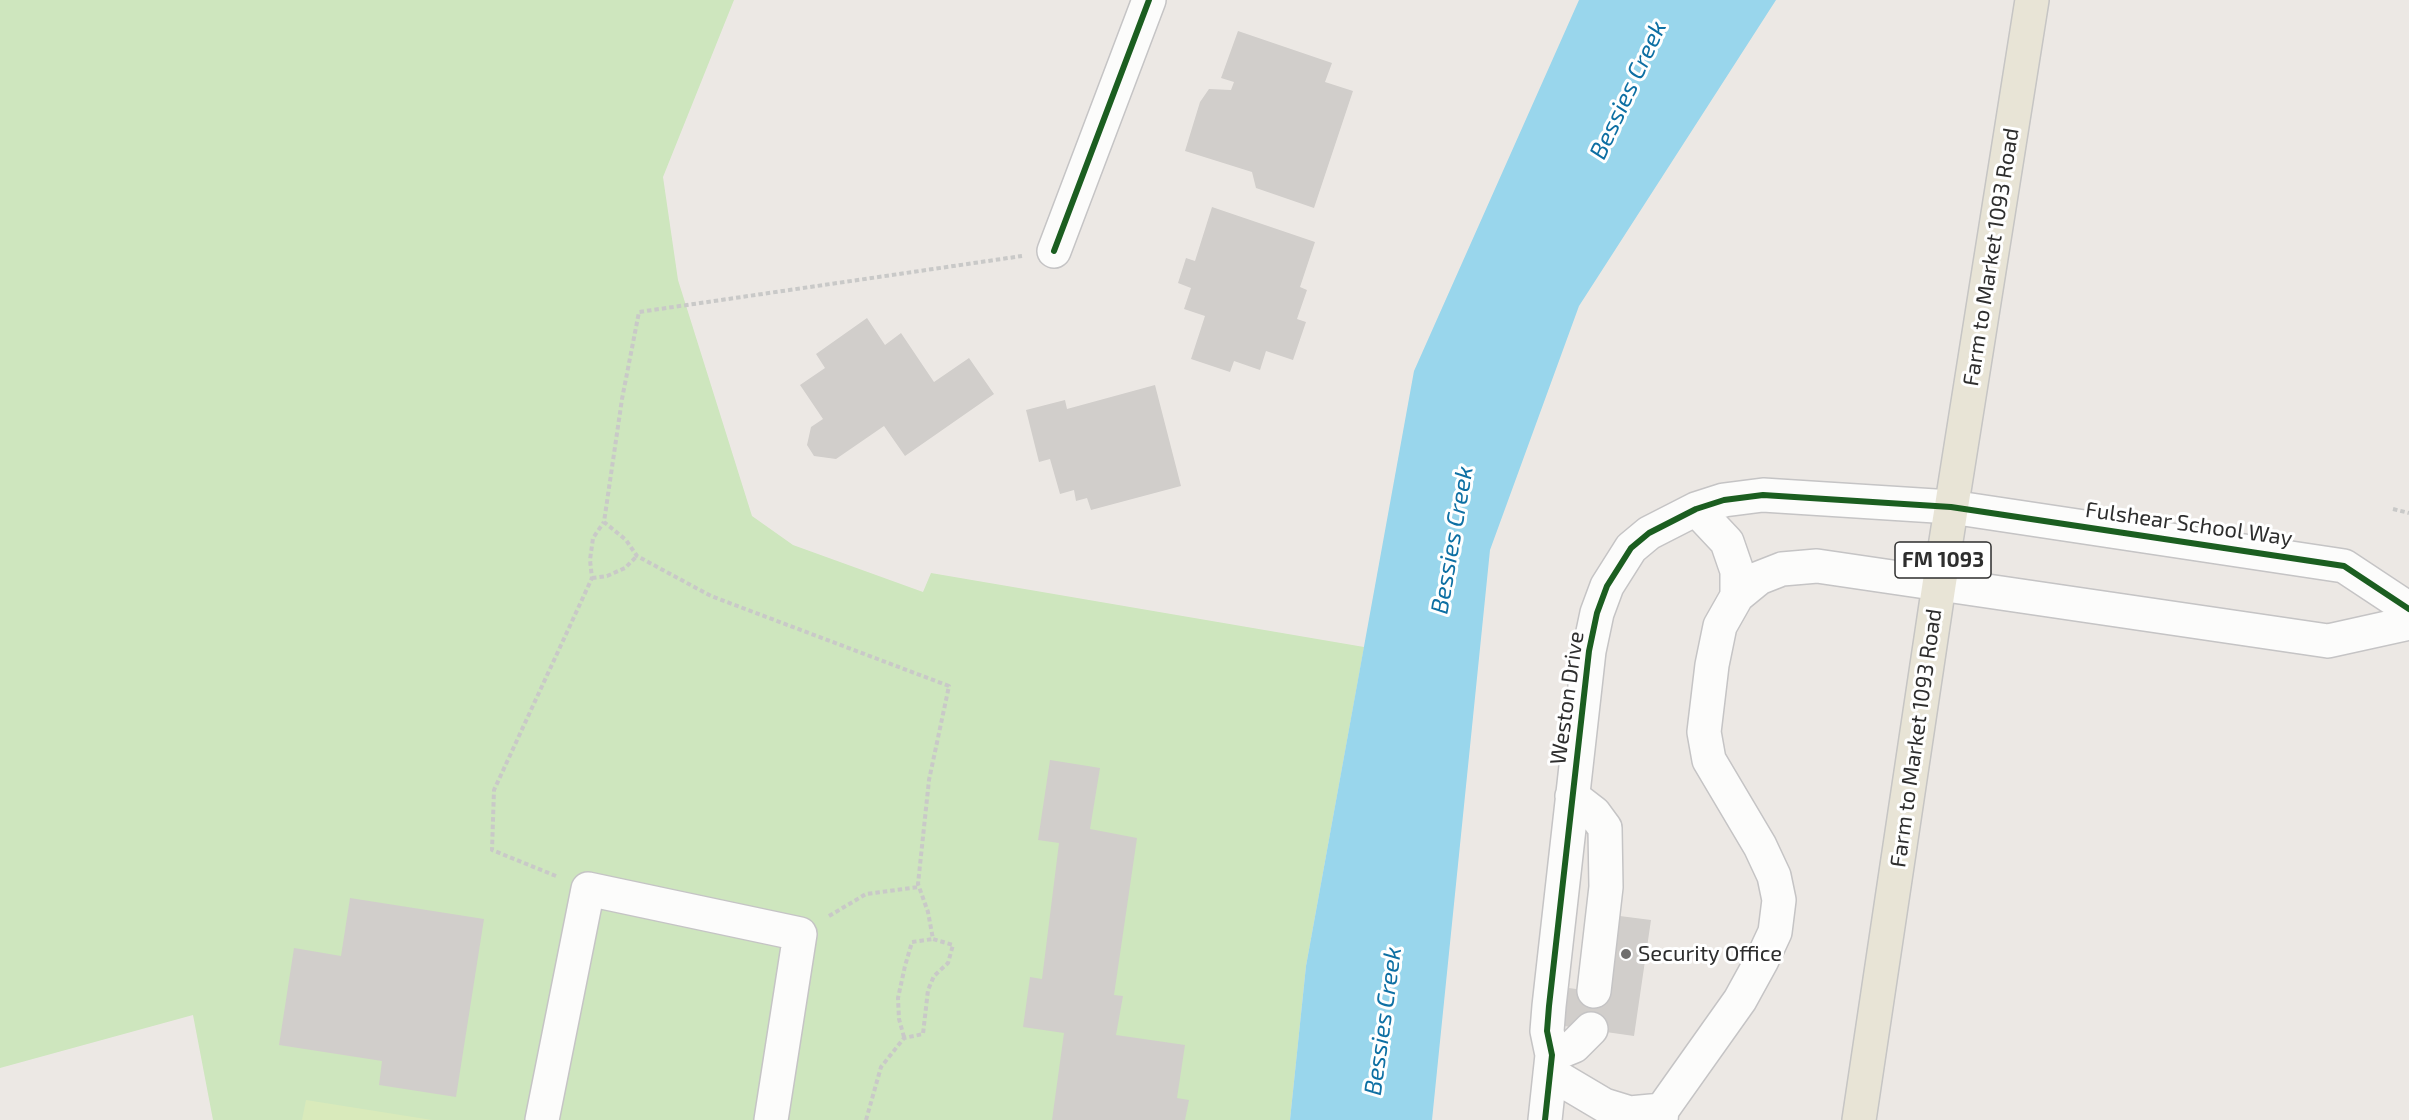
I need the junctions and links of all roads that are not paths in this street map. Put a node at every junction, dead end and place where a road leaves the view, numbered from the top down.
1 (1149, 0) edge
2 (2032, 0) edge
3 (1054, 251) road end
4 (1951, 507) junction
5 (1695, 509) junction
6 (1939, 585) junction
7 (1737, 596) junction
8 (2409, 609) edge
9 (2409, 623) edge
10 (1572, 796) junction
11 (1594, 992) dead end
12 (1591, 1029) dead end
13 (1551, 1064) junction
14 (1661, 1115) edge
15 (542, 1120) edge
16 (771, 1120) edge
17 (1545, 1120) edge
18 (1859, 1120) edge

1 - 3 street
2 - 4 main road, Farm to Market 1093 Road / FM 1093
4 - 5 street, Weston Drive
4 - 6 main road, Farm to Market 1093 Road / FM 1093
4 - 8 street, Fulshear School Way
5 - 7 street
5 - 10 street, Weston Drive
6 - 7 street
6 - 9 street
6 - 18 main road, Farm to Market 1093 Road / FM 1093
7 - 14 street
10 - 11 street
10 - 13 street, Weston Drive
12 - 13 street
13 - 14 street
13 - 17 street, Weston Drive
15 - 16 street

